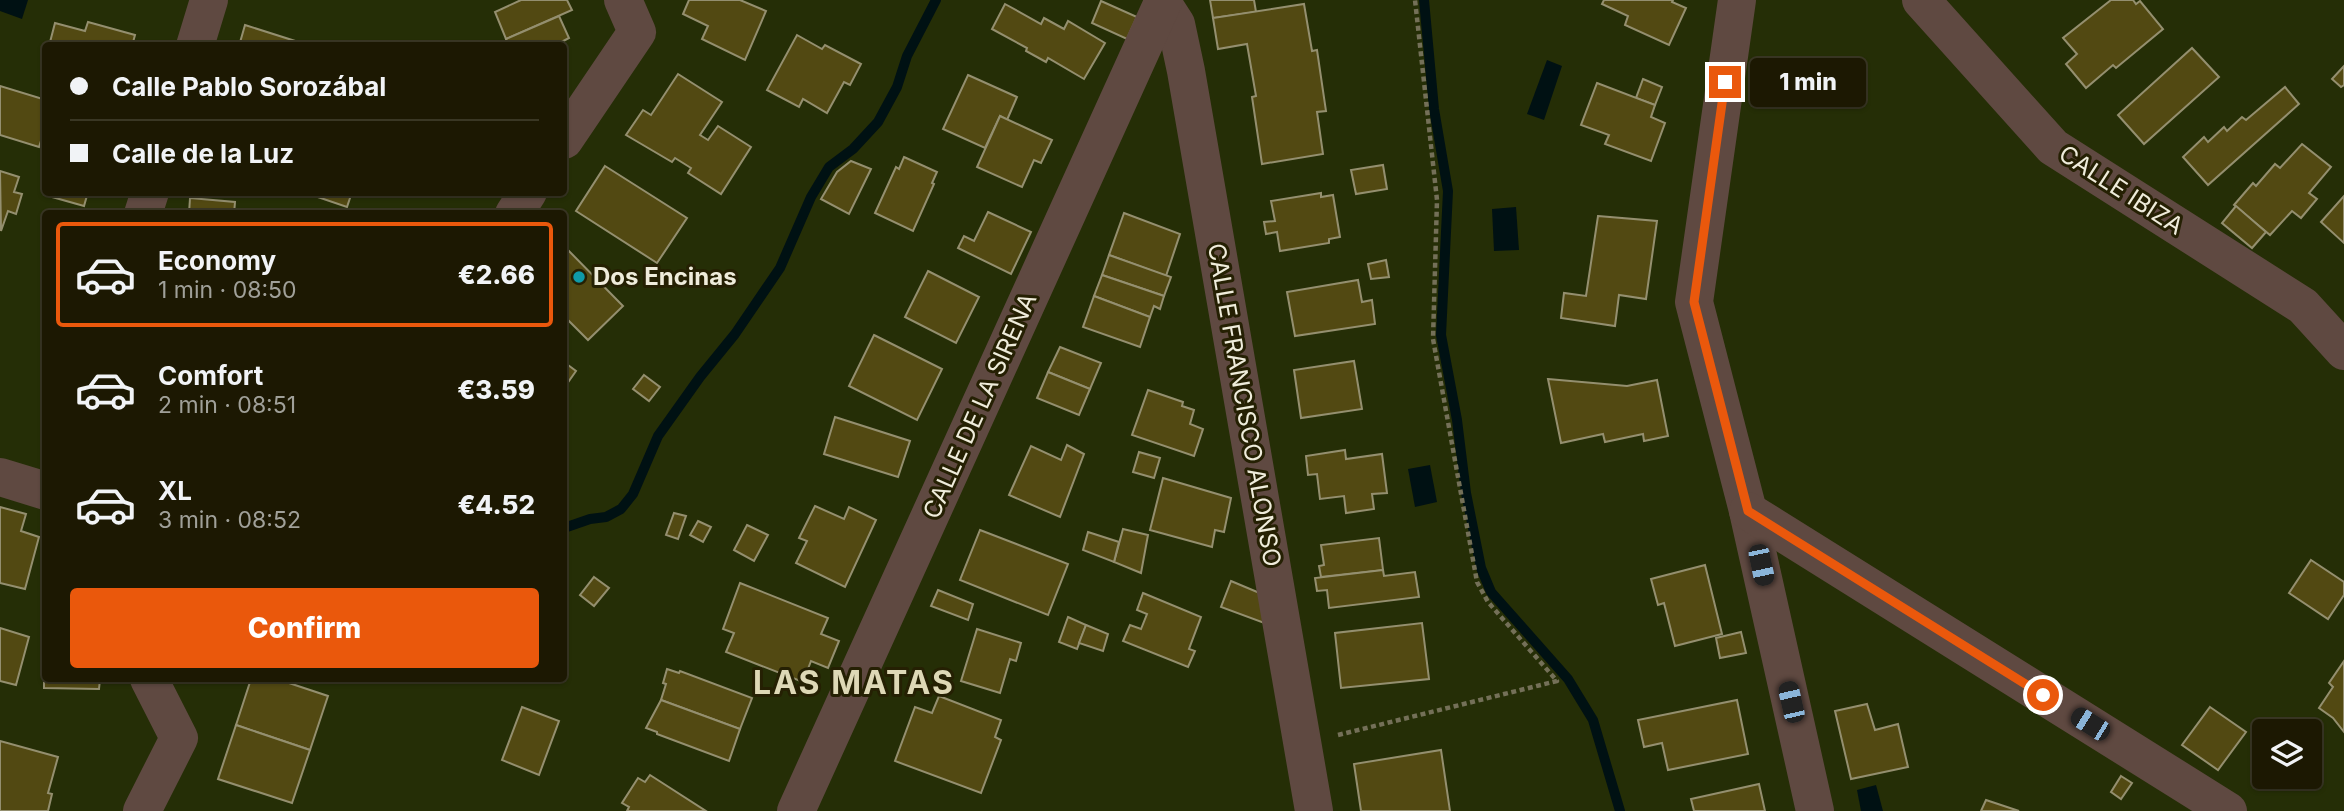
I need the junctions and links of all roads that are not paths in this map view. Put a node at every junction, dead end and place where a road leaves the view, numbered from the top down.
1 (209, 0) edge
2 (623, 0) edge
3 (1737, 0) edge
4 (1922, 0) edge
5 (1164, 2) edge
6 (196, 42) edge
7 (567, 136) edge
8 (2344, 352) edge
9 (0, 477) edge
10 (42, 490) edge
11 (1748, 511) junction
12 (151, 682) edge
13 (142, 811) edge
14 (796, 811) edge
15 (1314, 811) edge
16 (1815, 811) edge
17 (2228, 811) edge

1 - 6 street
2 - 7 street
3 - 11 street
4 - 8 street, CALLE IBIZA
5 - 14 street, CALLE DE LA SIRENA
5 - 15 street, CALLE FRANCISCO ALONSO
9 - 10 street
11 - 16 street
11 - 17 street
12 - 13 street

